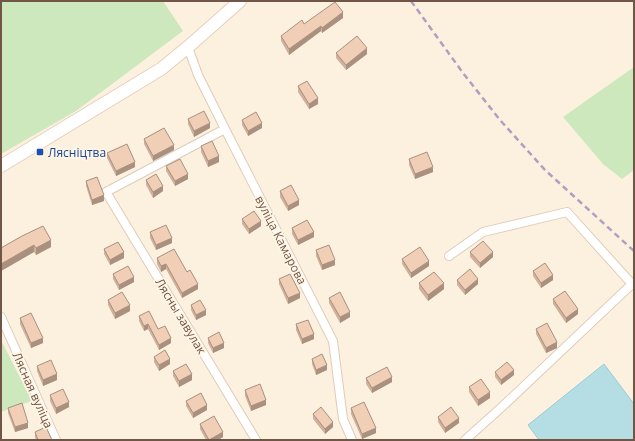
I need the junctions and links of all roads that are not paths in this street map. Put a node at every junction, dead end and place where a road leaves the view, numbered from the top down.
1 (238, 2) edge
2 (188, 47) junction
3 (225, 129) junction
4 (1, 166) edge
5 (449, 256) dead end
6 (1, 317) edge
7 (56, 440) edge
8 (256, 440) edge
9 (352, 440) edge
10 (464, 440) edge

1 - 2 main road
2 - 3 street, вуліца Камарова
2 - 4 main road
3 - 8 street, Лясны завулак
3 - 9 street, вуліца Камарова
5 - 10 street
6 - 7 street, Лясная вуліца

